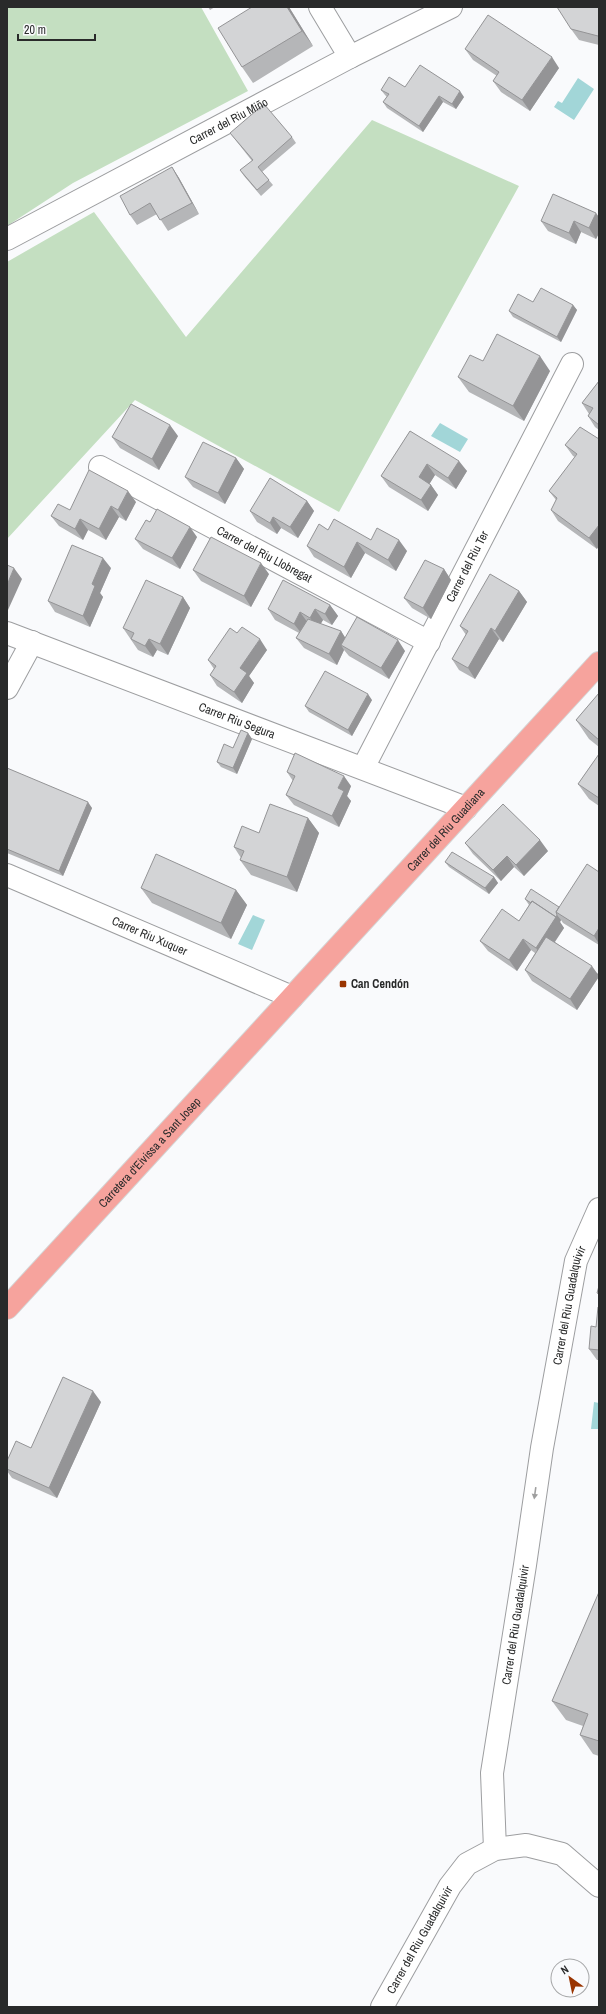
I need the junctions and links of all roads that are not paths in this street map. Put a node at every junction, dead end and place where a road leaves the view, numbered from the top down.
1 (320, 7) edge
2 (451, 7) edge
3 (350, 57) junction
4 (7, 239) edge
5 (572, 364) dead end
6 (100, 467) dead end
7 (7, 633) edge
8 (32, 642) junction
9 (429, 642) junction
10 (599, 663) edge
11 (7, 688) edge
12 (363, 768) junction
13 (466, 808) junction
14 (7, 875) edge
15 (292, 997) junction
16 (599, 1209) edge
17 (7, 1308) edge
18 (495, 1849) junction
19 (599, 1886) edge
20 (382, 2007) edge

1 - 3 street
2 - 3 street, Carrer del Riu Miño
3 - 4 street, Carrer del Riu Miño
5 - 9 street, Carrer del Riu Ter
6 - 9 street, Carrer del Riu Llobregat
7 - 8 street, Carrer Riu Segura
8 - 11 street
8 - 12 street, Carrer Riu Segura
9 - 12 street, Carrer del Riu Ter
10 - 13 main road, Carrer del Riu Guadiana
12 - 13 street, Carrer Riu Segura
13 - 15 main road, Carrer del Riu Guadiana
14 - 15 street, Carrer Riu Xuquer
15 - 17 main road, Carretera d'Eivissa a Sant Josep
16 -> 18 street, Carrer del Riu Guadalquivir
18 - 19 street
18 - 20 street, Carrer del Riu Guadalquivir

